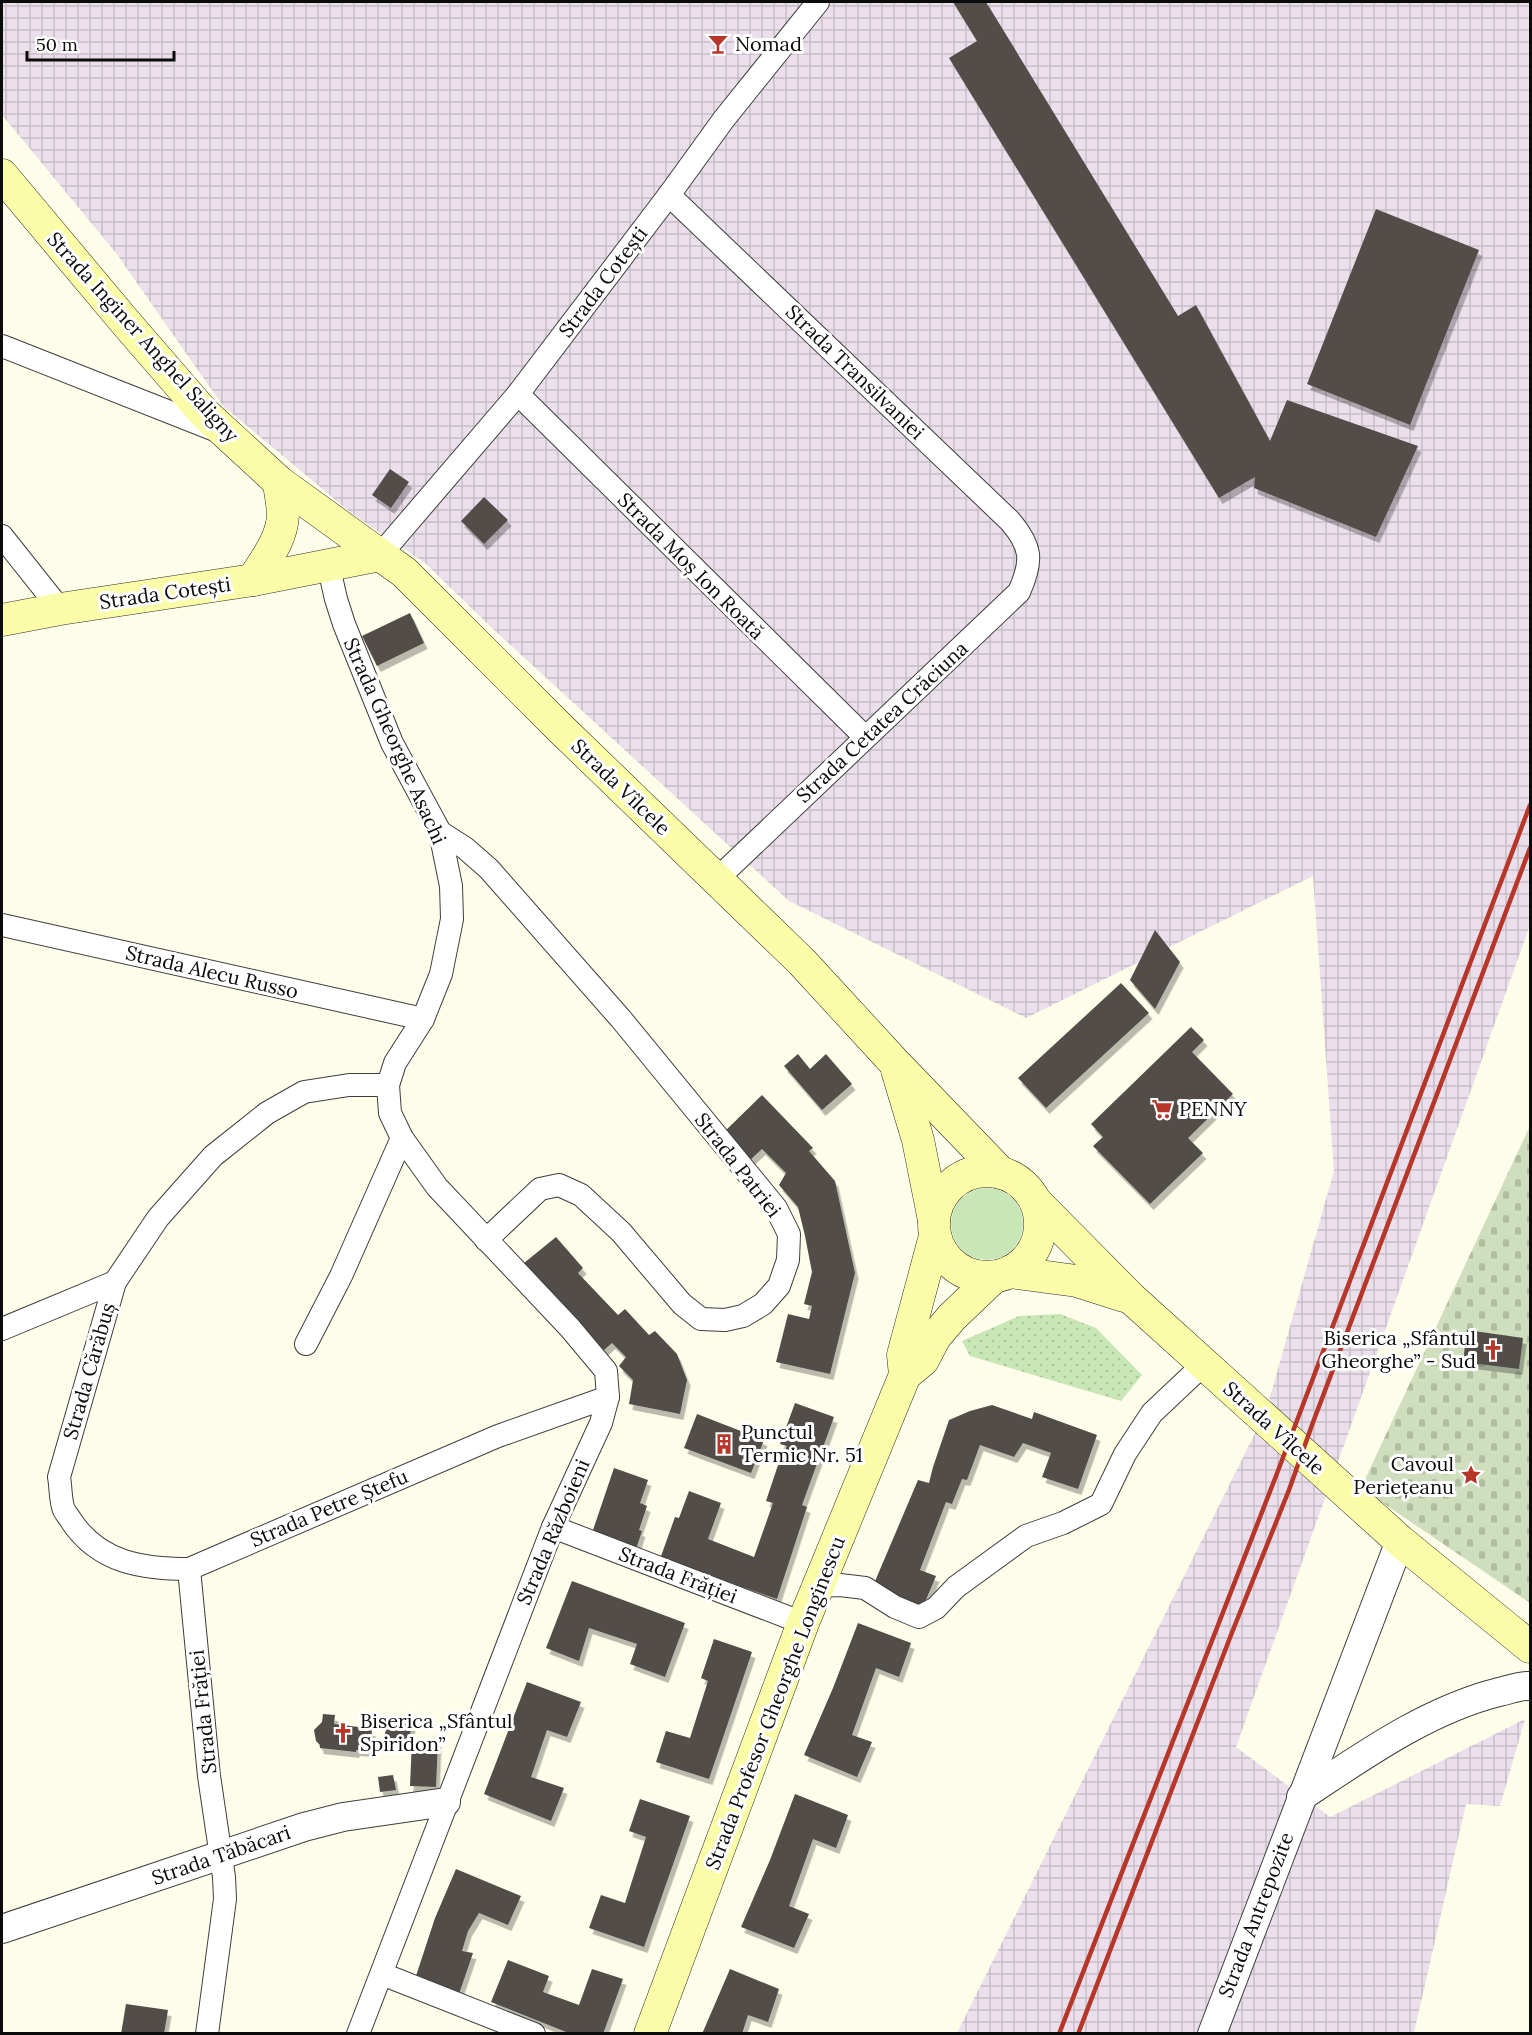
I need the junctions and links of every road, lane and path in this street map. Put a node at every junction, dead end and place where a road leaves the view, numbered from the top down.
1 (818, 2) edge
2 (2, 175) edge
3 (669, 195) junction
4 (2, 346) edge
5 (518, 394) junction
6 (225, 433) junction
7 (279, 482) junction
8 (2, 536) edge
9 (381, 555) junction
10 (1029, 556) joint
11 (328, 564) junction
12 (253, 580) junction
13 (60, 609) junction
14 (2, 620) edge
15 (865, 738) junction
16 (440, 832) junction
17 (717, 879) junction
18 (2, 925) edge
19 (423, 1019) junction
20 (894, 1062) junction
21 (387, 1085) junction
22 (402, 1138) junction
23 (1001, 1173) junction
24 (1036, 1202) junction
25 (935, 1228) junction
26 (486, 1240) junction
27 (1001, 1275) junction
28 (115, 1282) junction
29 (1131, 1298) junction
30 (2, 1329) edge
31 (306, 1344) dead end
32 (1204, 1364) junction
33 (905, 1375) junction
34 (608, 1397) junction
35 (64, 1509) joint
36 (552, 1527) junction
37 (1400, 1541) junction
38 (189, 1569) junction
39 (819, 1586) junction
40 (803, 1623) junction
41 (1530, 1647) edge
42 (1530, 1686) edge
43 (1301, 1797) junction
44 (447, 1802) junction
45 (220, 1856) junction
46 (2, 1929) edge
47 (382, 1974) junction
48 (207, 2034) edge
49 (358, 2034) edge
50 (534, 2034) edge
51 (650, 2034) edge
52 (1212, 2034) edge

1 - 3 street, Strada Cotești
2 - 6 main road, Strada Inginer Anghel Saligny
3 - 5 street, Strada Cotești
3 - 10 street, Strada Transilvaniei
4 - 6 street
5 - 9 street, Strada Cotești
5 - 15 street, Strada Moș Ion Roată
6 - 7 main road, Strada Inginer Anghel Saligny
7 - 9 main road, Strada Inginer Anghel Saligny
7 - 12 main road
8 - 13 street
9 - 11 main road
9 - 17 main road, Strada Vîlcele
10 - 15 street, Strada Cetatea Crăciuna
11 - 12 main road, Strada Cotești
11 - 16 street, Strada Gheorghe Asachi
12 - 13 main road, Strada Cotești
13 - 14 main road, Strada Cotești
15 - 17 street, Strada Cetatea Crăciuna
16 - 19 street, Strada Gheorghe Asachi
16 - 26 street, Strada Patriei
17 - 20 main road, Strada Vîlcele
18 - 19 street, Strada Alecu Russo
19 - 21 street, Strada Gheorghe Asachi
20 - 23 main road, Strada Vîlcele
20 - 25 main road, Strada Vîlcele
21 - 22 street, Strada Războieni
21 - 28 street
22 - 26 street, Strada Războieni
22 - 31 street
23 - 24 main road
23 - 25 main road
24 - 27 main road
24 - 29 main road, Strada Vîlcele
25 - 27 main road
25 - 33 main road, Strada Profesor Gheorghe Longinescu
26 - 34 street, Strada Războieni
27 - 29 main road, Strada Vîlcele
27 - 33 main road, Strada Profesor Gheorghe Longinescu
28 - 30 street, Strada Cărăbuș
28 - 35 street, Strada Cărăbuș
29 - 32 main road, Strada Vîlcele
32 - 37 main road, Strada Vîlcele
32 - 39 street
33 - 39 main road, Strada Profesor Gheorghe Longinescu
34 - 36 street, Strada Războieni
34 - 38 street, Strada Petre Ștefu
35 - 38 street, Strada Petre Ștefu
36 - 40 street, Strada Frăției
36 - 44 street, Strada Războieni
37 - 41 main road, Strada Vîlcele
37 - 43 street, Strada Antrepozite
38 - 45 street, Strada Frăției
39 - 40 main road, Strada Profesor Gheorghe Longinescu
40 - 51 main road, Strada Profesor Gheorghe Longinescu
42 - 43 street
43 - 52 street, Strada Antrepozite
44 - 45 street, Strada Tăbăcari
44 - 47 street, Strada Războieni
45 - 46 street, Strada Tăbăcari
45 - 48 street, Strada Frăției
47 - 49 street, Strada Războieni
47 - 50 street

